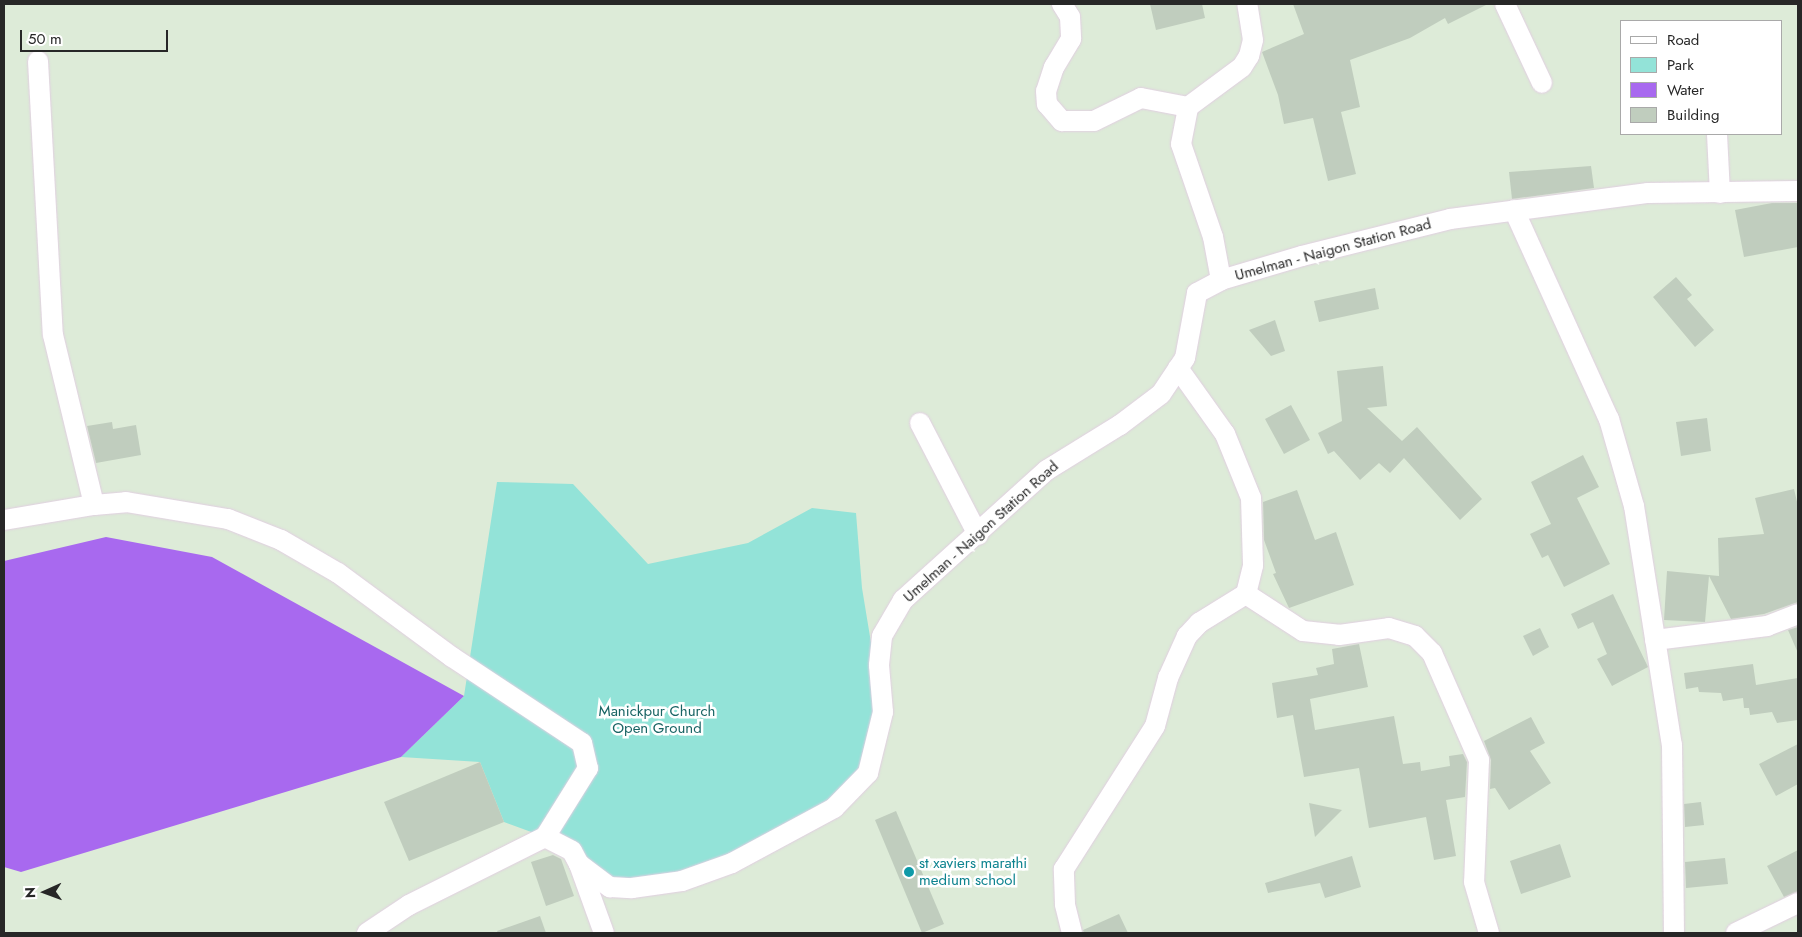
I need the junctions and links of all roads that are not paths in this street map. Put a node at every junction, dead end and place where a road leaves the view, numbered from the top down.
1 (1062, 4) edge
2 (1247, 4) edge
3 (1505, 4) edge
4 (38, 61) dead end
5 (1542, 83) dead end
6 (1188, 108) junction
7 (1717, 135) edge
8 (1798, 191) edge
9 (1720, 193) junction
10 (1514, 210) junction
11 (1222, 280) junction
12 (1178, 368) junction
13 (920, 423) dead end
14 (94, 505) junction
15 (4, 520) edge
16 (978, 535) junction
17 (1246, 594) junction
18 (1798, 614) edge
19 (1655, 640) junction
20 (545, 837) junction
21 (579, 864) junction
22 (1798, 903) edge
23 (367, 933) edge
24 (604, 933) edge
25 (1072, 933) edge
26 (1489, 933) edge
27 (1674, 933) edge
28 (1736, 933) edge

1 - 6 street
2 - 6 street
3 - 5 street
4 - 14 street
6 - 11 street
7 - 9 street
8 - 9 street, Umelman - Naigon Station Road
9 - 10 street, Umelman - Naigon Station Road
10 - 11 street, Umelman - Naigon Station Road
10 - 19 street
11 - 12 street, Umelman - Naigon Station Road
12 - 16 street, Umelman - Naigon Station Road
12 - 17 street
13 - 16 street
14 - 15 street
14 - 20 street
16 - 21 street, Umelman - Naigon Station Road
17 - 25 street
17 - 26 street
18 - 19 street
19 - 27 street
20 - 21 street, Umelman - Naigon Station Road
20 - 23 street
21 - 24 street
22 - 28 street

